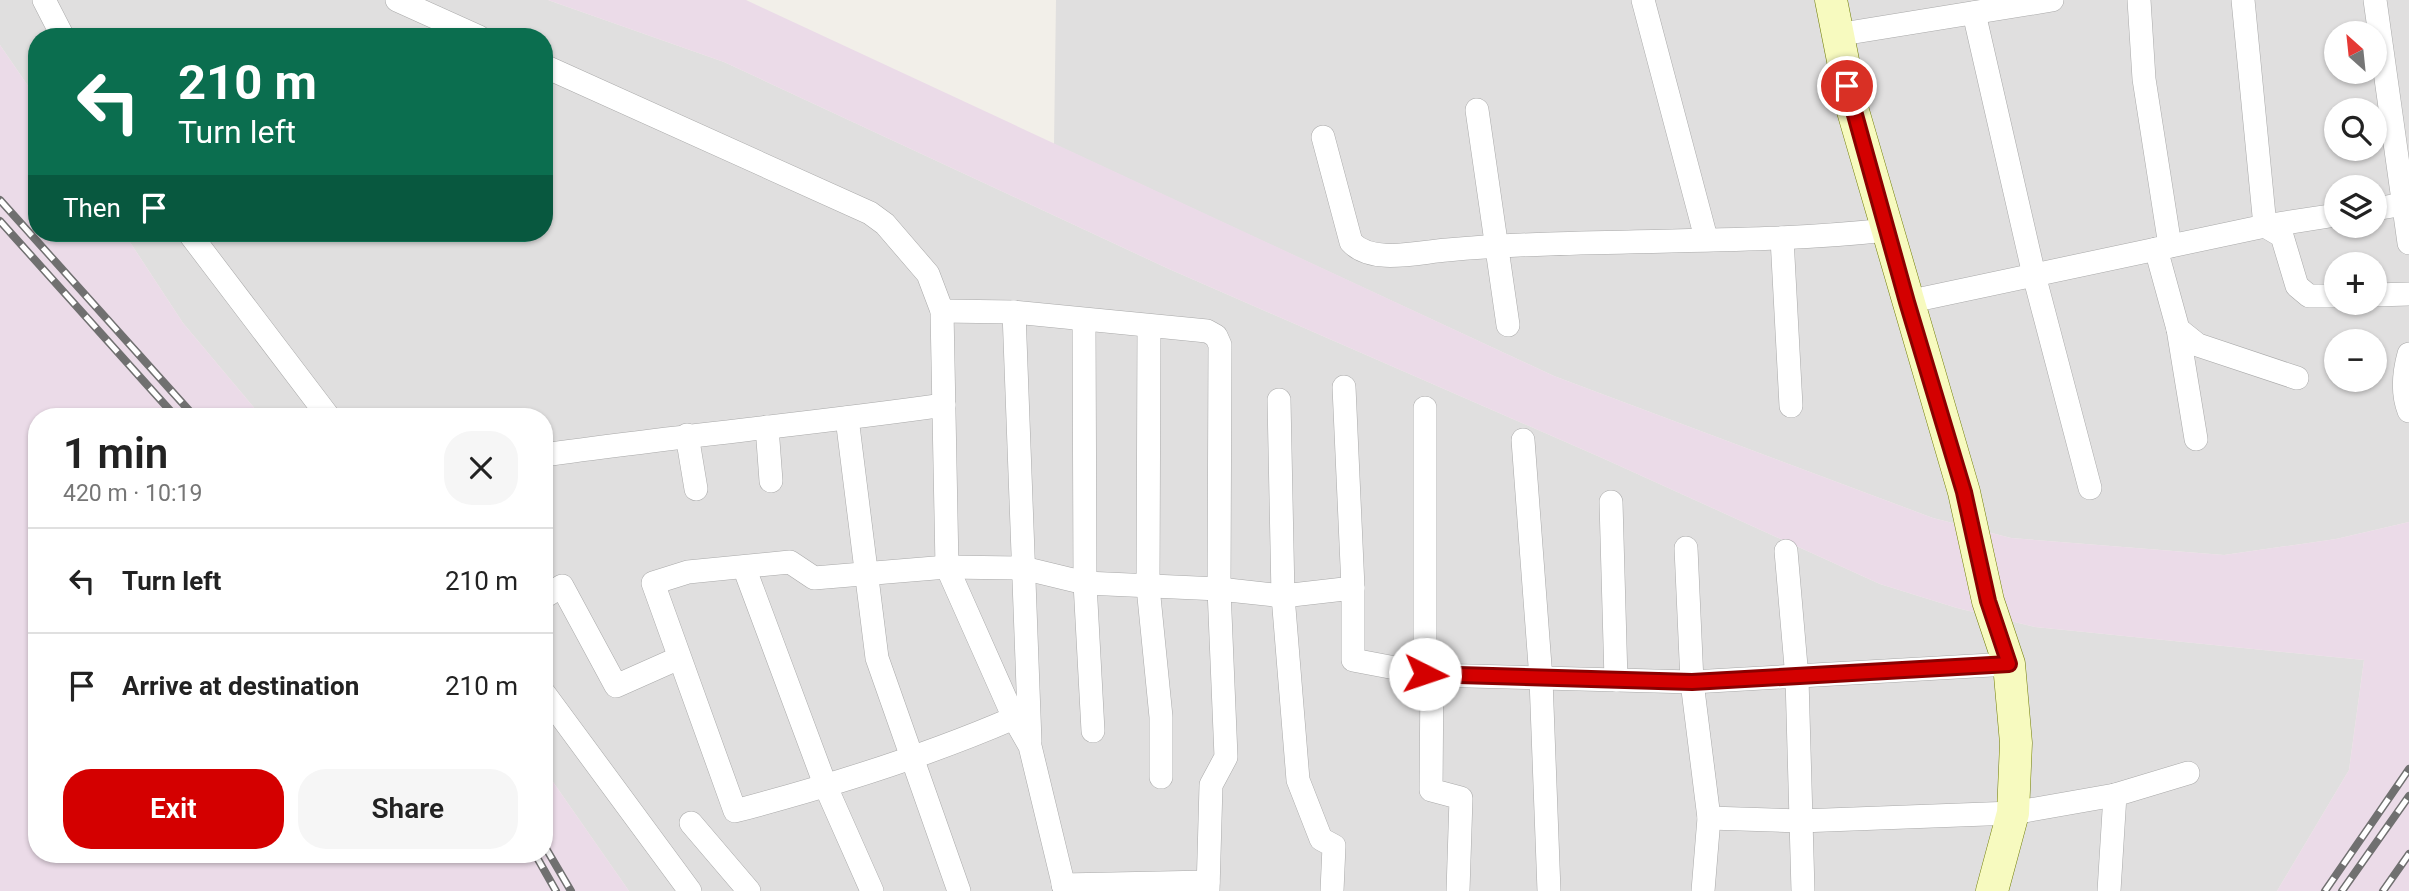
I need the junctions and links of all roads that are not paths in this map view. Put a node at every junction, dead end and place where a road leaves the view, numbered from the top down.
1 (44, 0) edge
2 (397, 0) edge
3 (1643, 0) edge
4 (1831, 0) edge
5 (2052, 0) edge
6 (2139, 0) edge
7 (2243, 0) edge
8 (2375, 0) edge
9 (1974, 12) junction
10 (58, 28) edge
11 (459, 28) edge
12 (1836, 35) junction
13 (553, 70) edge
14 (1477, 110) dead end
15 (1323, 137) dead end
16 (2404, 204) junction
17 (2387, 207) edge
18 (2324, 217) edge
19 (2265, 226) junction
20 (1887, 230) junction
21 (1706, 238) junction
22 (1782, 238) junction
23 (196, 242) edge
24 (2409, 243) edge
25 (1498, 246) junction
26 (2163, 248) junction
27 (2034, 275) junction
28 (2409, 293) edge
29 (2387, 294) edge
30 (2324, 296) edge
31 (1907, 302) junction
32 (942, 311) junction
33 (1014, 312) junction
34 (1084, 321) junction
35 (1508, 325) dead end
36 (1149, 326) junction
37 (2178, 329) junction
38 (2409, 354) edge
39 (2297, 378) dead end
40 (1344, 387) dead end
41 (1279, 400) dead end
42 (944, 405) junction
43 (1791, 406) dead end
44 (322, 408) edge
45 (1425, 408) dead end
46 (2409, 411) edge
47 (847, 418) junction
48 (767, 426) junction
49 (687, 435) junction
50 (2196, 439) dead end
51 (1523, 440) dead end
52 (553, 454) edge
53 (771, 481) dead end
54 (2090, 488) dead end
55 (696, 489) dead end
56 (1611, 502) dead end
57 (1686, 548) dead end
58 (1786, 551) dead end
59 (744, 567) junction
60 (947, 567) junction
61 (1023, 568) junction
62 (866, 575) junction
63 (1085, 583) junction
64 (1148, 587) junction
65 (1353, 588) junction
66 (1219, 589) junction
67 (553, 592) edge
68 (1283, 596) junction
69 (679, 658) junction
70 (2009, 664) junction
71 (1429, 674) junction
72 (1797, 678) junction
73 (1541, 679) junction
74 (1616, 680) junction
75 (1692, 682) junction
76 (553, 705) edge
77 (1014, 718) junction
78 (1093, 731) dead end
79 (1030, 746) junction
80 (911, 756) junction
81 (2188, 773) dead end
82 (1161, 777) dead end
83 (826, 787) junction
84 (2115, 794) junction
85 (2013, 813) junction
86 (1709, 818) junction
87 (1800, 821) junction
88 (691, 823) dead end
89 (1208, 886) edge
90 (1064, 888) edge
91 (690, 891) edge
92 (749, 891) edge
93 (872, 891) edge
94 (959, 891) edge
95 (1332, 891) edge
96 (1458, 891) edge
97 (1549, 891) edge
98 (1703, 891) edge
99 (1803, 891) edge
100 (1992, 891) edge
101 (2109, 891) edge

1 - 10 street
2 - 11 street
3 - 21 street
4 - 12 street
5 - 9 street
6 - 26 street
7 - 19 street
8 - 16 street
9 - 12 street
9 - 27 street
12 - 20 street
13 - 32 street
14 - 25 street
15 - 25 street
16 - 17 street
16 - 24 street
18 - 19 street
19 - 26 street
19 - 30 street
20 - 22 street
20 - 31 street
21 - 22 street
21 - 25 street
22 - 43 street
23 - 44 street
25 - 35 street
26 - 27 street
26 - 37 street
27 - 31 street
27 - 54 street
28 - 29 street
31 - 70 street
32 - 33 street
32 - 42 street
33 - 34 street
33 - 61 street
34 - 36 street
34 - 63 street
36 - 64 street
36 - 66 street
37 - 39 street
37 - 50 street
38 - 46 street
40 - 65 street
41 - 68 street
42 - 47 street
42 - 60 street
45 - 71 street
47 - 48 street
47 - 62 street
48 - 49 street
48 - 53 street
49 - 52 street
49 - 55 street
51 - 73 street
56 - 74 street
57 - 75 street
58 - 72 street
59 - 62 street
59 - 69 street
59 - 83 street
60 - 61 street
60 - 62 street
60 - 77 street
61 - 63 street
61 - 79 street
62 - 80 street
63 - 64 street
63 - 78 street
64 - 66 street
64 - 82 street
65 - 68 street
65 - 71 street
66 - 68 street
66 - 89 street
67 - 69 street
68 - 95 street
69 - 83 street
70 - 72 street
70 - 85 street
71 - 73 street
71 - 96 street
72 - 75 street
72 - 87 street
73 - 74 street
73 - 97 street
74 - 75 street
75 - 86 street
76 - 91 street
77 - 79 street
77 - 80 street
79 - 90 street
80 - 83 street
80 - 94 street
81 - 84 street
83 - 93 street
84 - 85 street
84 - 101 street
85 - 87 street
85 - 100 street
86 - 87 street
86 - 98 street
87 - 99 street
88 - 92 street
89 - 90 street

